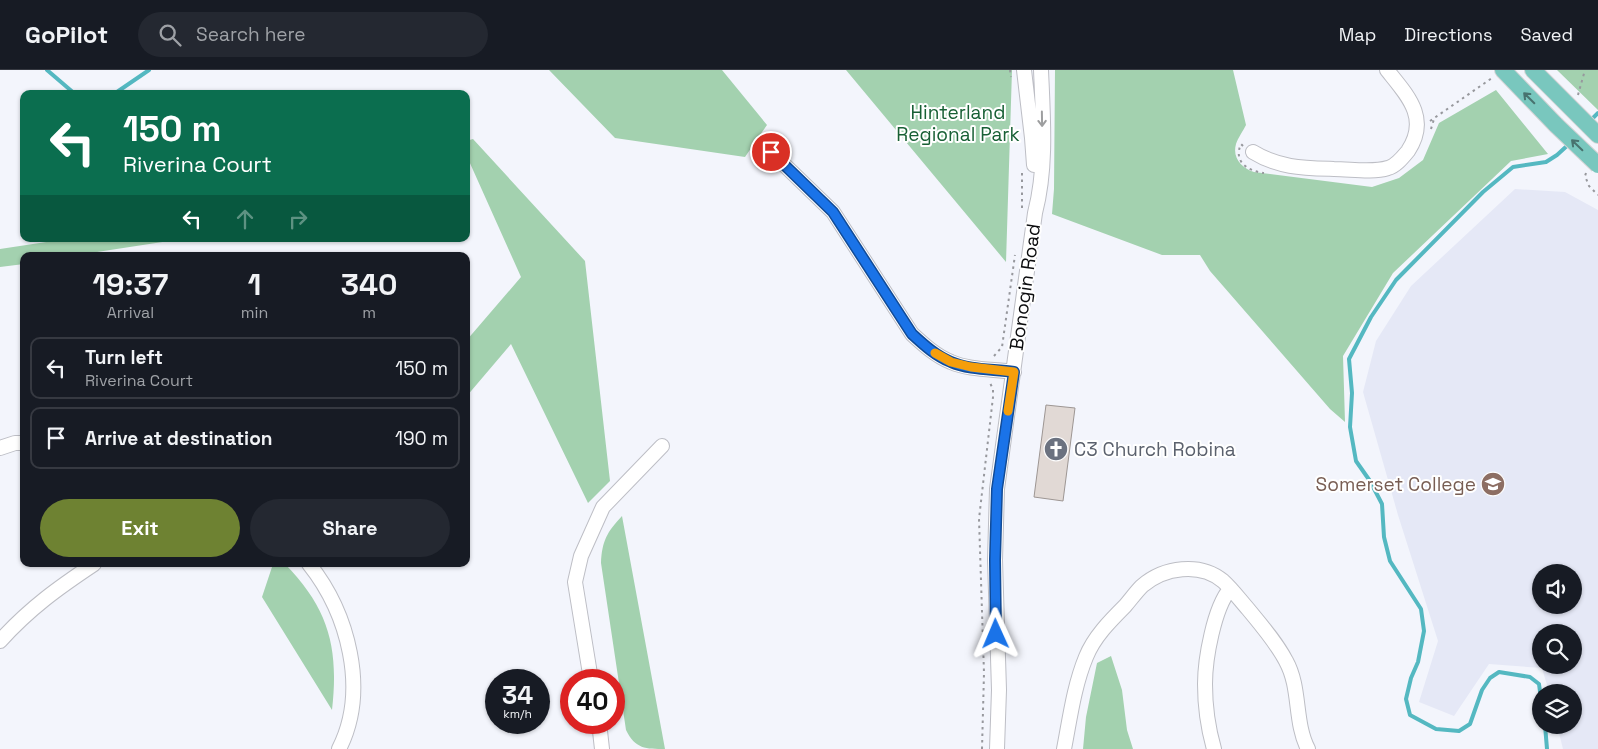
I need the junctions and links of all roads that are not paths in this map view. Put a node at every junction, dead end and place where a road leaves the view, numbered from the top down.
1 (1024, 70) edge
2 (1041, 70) edge
3 (1387, 70) edge
4 (1533, 70) edge
5 (1498, 74) edge
6 (1598, 135) edge
7 (771, 152) dead end
8 (1253, 152) dead end
9 (1598, 165) edge
10 (1028, 214) junction
11 (1014, 372) junction
12 (20, 443) edge
13 (662, 446) dead end
14 (0, 448) edge
15 (89, 567) edge
16 (311, 567) edge
17 (1230, 589) junction
18 (0, 641) edge
19 (590, 669) edge
20 (600, 734) edge
21 (338, 749) edge
22 (602, 749) edge
23 (997, 749) edge
24 (1064, 749) edge
25 (1214, 749) edge
26 (1308, 749) edge

1 - 10 street, Bonogin Road
2 -> 10 street, Bonogin Road
3 - 8 street
4 - 6 main road
9 -> 5 main road, bridge
7 - 11 street
10 - 11 street, Bonogin Road
11 - 23 street, Bonogin Road
12 - 14 street
13 - 19 street
15 - 18 street
16 - 21 street
17 - 24 street
17 - 25 street
17 - 26 street
20 - 22 street

